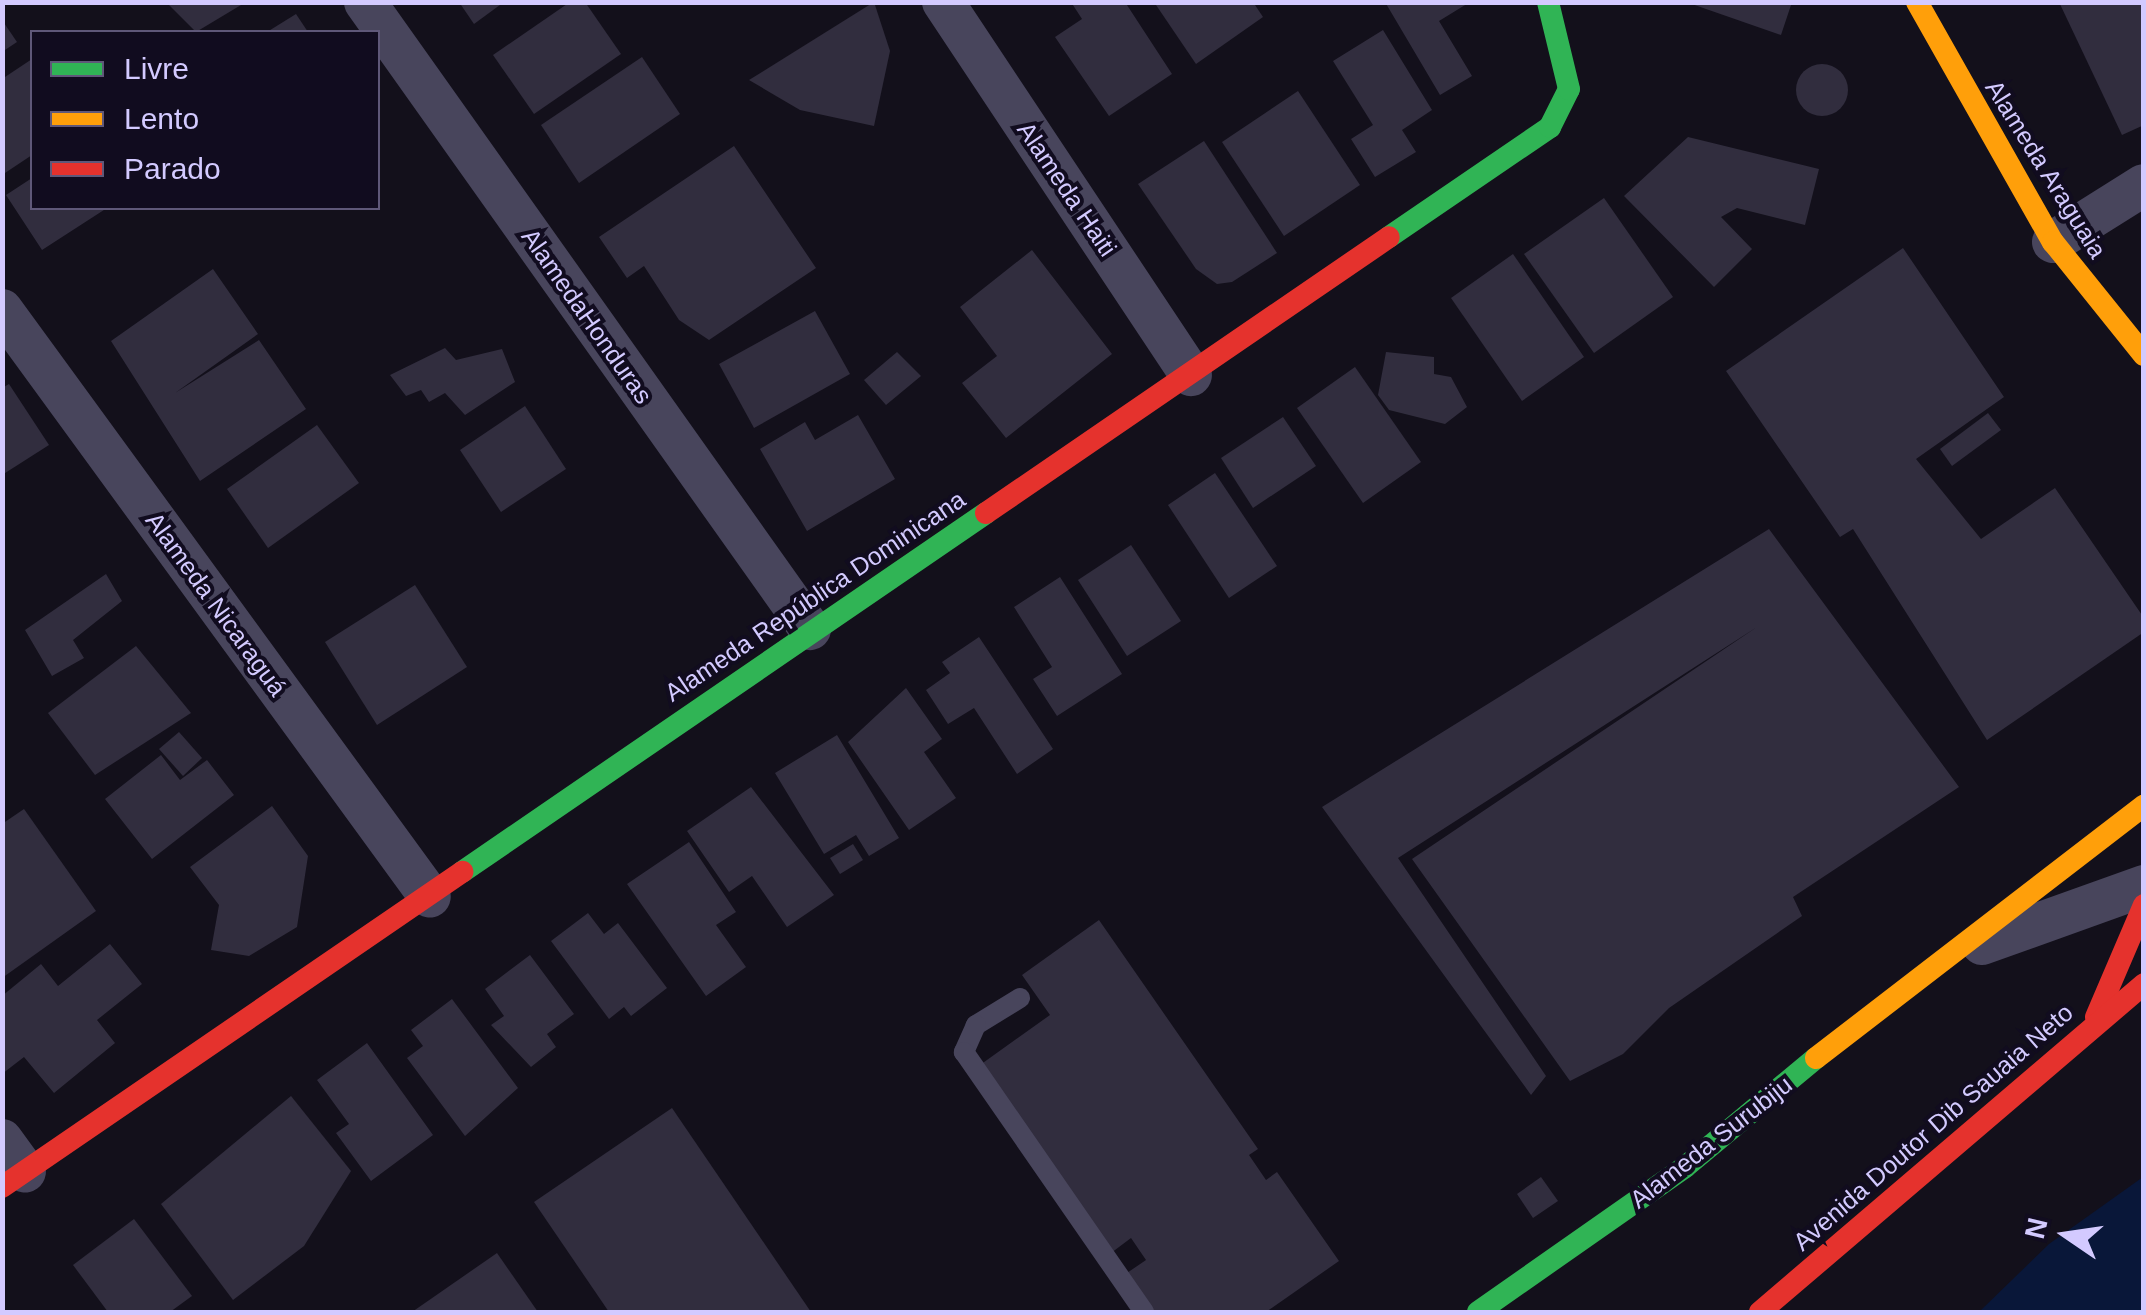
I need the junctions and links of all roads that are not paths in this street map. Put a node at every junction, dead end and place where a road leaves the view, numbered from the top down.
1 (365, 2) edge
2 (942, 2) edge
3 (1548, 2) edge
4 (1918, 2) edge
5 (2144, 185) edge
6 (2053, 242) junction
7 (2, 310) edge
8 (2144, 356) edge
9 (1191, 375) junction
10 (810, 629) junction
11 (2144, 805) edge
12 (2144, 886) edge
13 (430, 897) junction
14 (2144, 905) edge
15 (1934, 959) junction
16 (2144, 984) edge
17 (1020, 998) dead end
18 (2093, 1024) junction
19 (10, 1166) edge
20 (1144, 1312) edge
21 (1478, 1312) edge
22 (1760, 1312) edge

1 - 10 street, AlamedaHonduras
2 - 9 street, Alameda Haiti
3 - 9 street, Alameda República Dominicana
4 - 6 street, Alameda Araguaia
5 - 6 street
6 - 8 street, Alameda Araguaia
7 - 13 street, Alameda Nicaraguá
9 - 10 street, Alameda República Dominicana
10 - 13 street, Alameda República Dominicana
11 - 15 street, Alameda Surubiju
12 - 15 street, Alameda Surubiju
13 - 19 street, Alameda República Dominicana
14 - 18 street
15 - 21 street, Alameda Surubiju
16 - 18 street, Avenida Doutor Dib Sauaia Neto
17 - 20 lane
18 - 22 street, Avenida Doutor Dib Sauaia Neto

